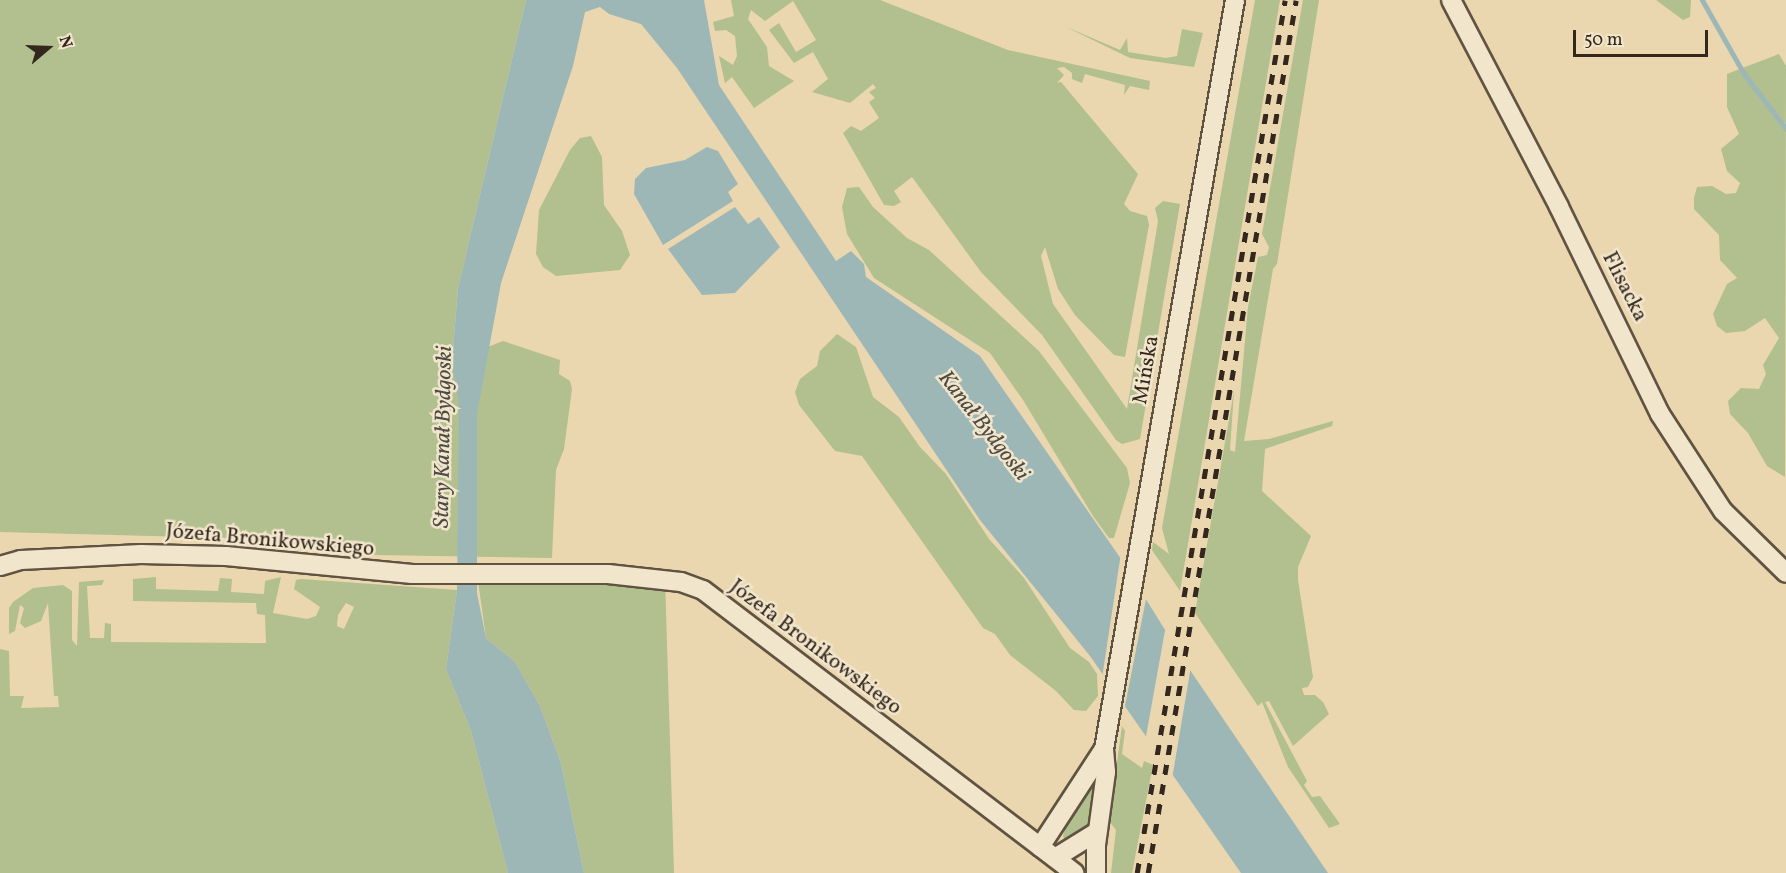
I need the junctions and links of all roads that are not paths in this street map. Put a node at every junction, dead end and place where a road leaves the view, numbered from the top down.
1 (1235, 0) edge
2 (1451, 0) edge
3 (0, 553) edge
4 (21, 560) junction
5 (0, 566) edge
6 (1786, 573) edge
7 (1106, 740) junction
8 (1097, 832) junction
9 (1040, 847) junction
10 (1055, 858) junction
11 (1074, 873) edge
12 (1096, 873) edge

1 - 7 street, Mińska
2 - 6 street, Flisacka
3 - 4 street, Józefa Bronikowskiego
4 - 5 street, Józefa Bronikowskiego
4 - 9 street, Józefa Bronikowskiego
7 - 8 street, Mińska
7 - 9 street, Mińska
8 - 10 street
8 - 12 street, Mińska
9 - 10 street, Józefa Bronikowskiego
10 - 11 street, Józefa Bronikowskiego

